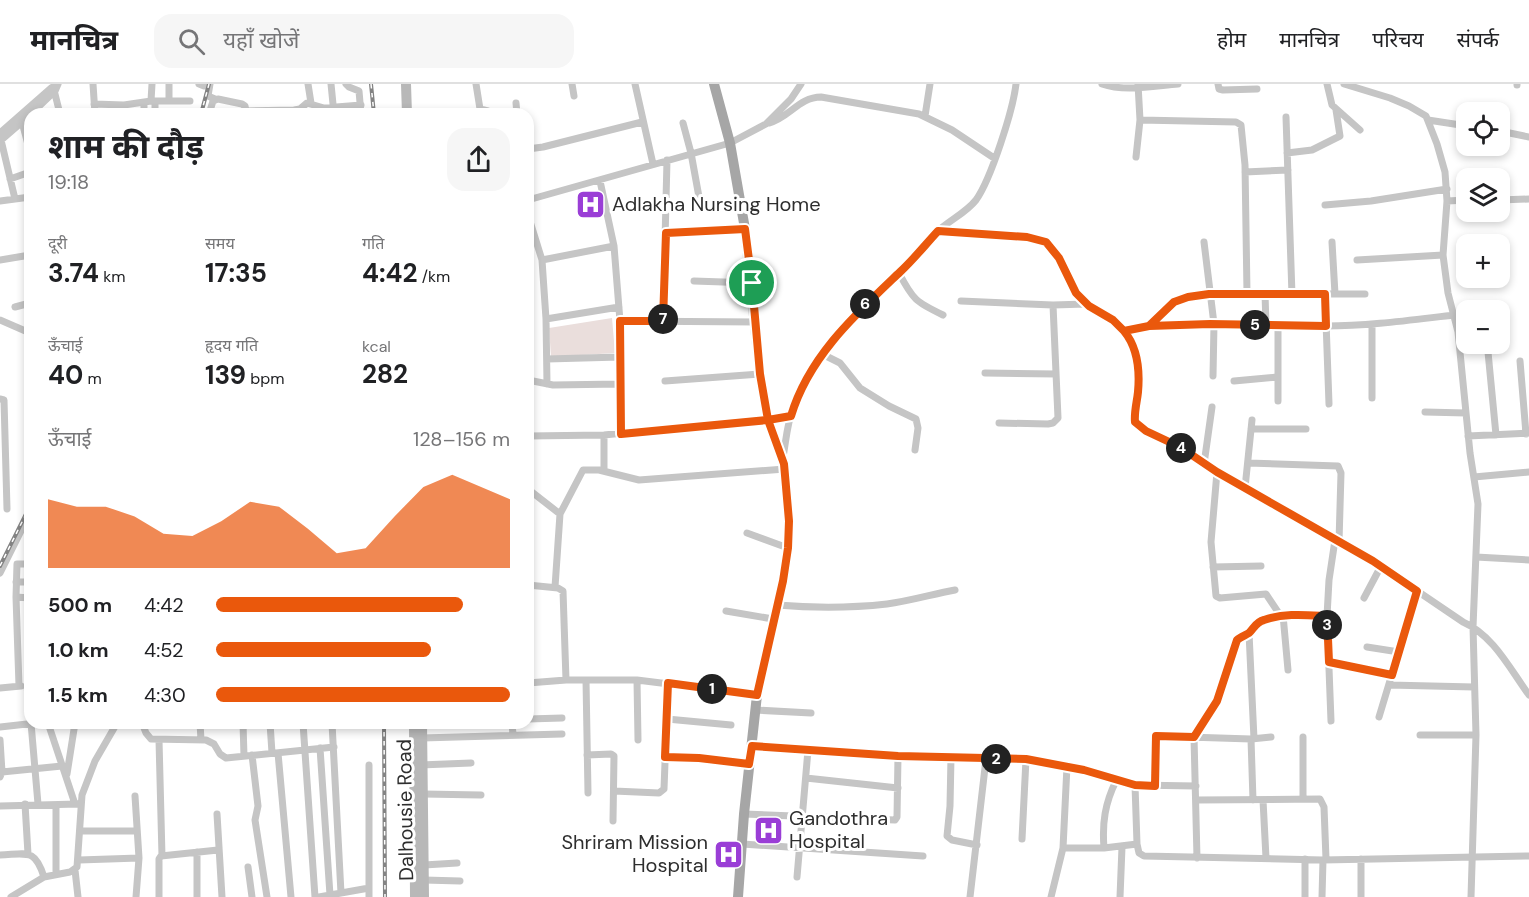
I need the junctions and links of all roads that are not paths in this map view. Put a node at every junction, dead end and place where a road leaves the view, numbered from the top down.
1 (93, 84) edge
2 (152, 84) edge
3 (169, 84) edge
4 (308, 84) edge
5 (331, 84) edge
6 (346, 84) edge
7 (406, 84) edge
8 (412, 84) edge
9 (476, 84) edge
10 (572, 84) edge
11 (635, 84) edge
12 (714, 84) edge
13 (801, 84) edge
14 (930, 84) edge
15 (1016, 84) edge
16 (1101, 84) edge
17 (1178, 84) edge
18 (1218, 84) edge
19 (1327, 84) edge
20 (1344, 84) edge
21 (205, 85) edge
22 (1139, 86) edge
23 (56, 87) edge
24 (1257, 88) dead end
25 (574, 96) dead end
26 (215, 99) junction
27 (168, 101) junction
28 (190, 101) dead end
29 (150, 102) junction
30 (311, 103) junction
31 (516, 103) dead end
32 (94, 104) junction
33 (124, 105) joint
34 (361, 105) junction
35 (33, 108) edge
36 (37, 108) edge
37 (59, 108) edge
38 (94, 108) edge
39 (147, 108) edge
40 (152, 108) edge
41 (211, 108) edge
42 (245, 108) edge
43 (301, 108) edge
44 (324, 108) edge
45 (333, 108) edge
46 (347, 108) edge
47 (361, 108) edge
48 (407, 108) edge
49 (413, 108) edge
50 (480, 108) edge
51 (516, 108) edge
52 (1336, 110) junction
53 (24, 116) edge
54 (925, 117) junction
55 (1286, 117) dead end
56 (1140, 120) junction
57 (1428, 120) junction
58 (22, 122) joint
59 (642, 122) junction
60 (683, 123) dead end
61 (766, 124) junction
62 (1456, 124) edge
63 (24, 130) edge
64 (1360, 130) dead end
65 (1510, 133) edge
66 (1529, 137) edge
67 (0, 138) edge
68 (730, 143) junction
69 (534, 148) edge
70 (691, 153) junction
71 (1287, 153) junction
72 (1136, 157) dead end
73 (994, 158) junction
74 (666, 160) junction
75 (653, 164) junction
76 (1288, 170) junction
77 (1245, 172) junction
78 (24, 174) edge
79 (10, 178) junction
80 (600, 181) junction
81 (1447, 189) junction
82 (699, 197) dead end
83 (24, 198) edge
84 (534, 198) edge
85 (15, 199) junction
86 (1529, 199) edge
87 (1510, 200) edge
88 (0, 201) edge
89 (1447, 201) junction
90 (1456, 201) edge
91 (1325, 205) dead end
92 (745, 229) junction
93 (938, 231) junction
94 (666, 233) junction
95 (534, 234) edge
96 (1204, 242) dead end
97 (1332, 242) dead end
98 (614, 246) junction
99 (1443, 255) junction
100 (24, 256) edge
101 (0, 260) edge
102 (542, 260) junction
103 (1358, 260) dead end
104 (899, 273) junction
105 (694, 281) dead end
106 (752, 283) junction
107 (1247, 293) junction
108 (1209, 294) junction
109 (1265, 294) junction
110 (1325, 294) junction
111 (1335, 294) junction
112 (1365, 294) dead end
113 (1292, 295) junction
114 (961, 301) dead end
115 (1086, 304) junction
116 (24, 305) edge
117 (1053, 305) junction
118 (15, 308) dead end
119 (619, 308) junction
120 (943, 315) dead end
121 (1454, 315) junction
122 (546, 319) junction
123 (0, 320) edge
124 (620, 321) junction
125 (663, 321) junction
126 (756, 322) junction
127 (1215, 324) junction
128 (1266, 325) junction
129 (1278, 325) junction
130 (1372, 325) junction
131 (1149, 326) junction
132 (1326, 326) junction
133 (24, 330) edge
134 (1124, 331) junction
135 (822, 354) junction
136 (1488, 354) edge
137 (620, 357) junction
138 (547, 359) junction
139 (1520, 361) dead end
140 (985, 373) dead end
141 (760, 374) junction
142 (1056, 374) junction
143 (1214, 376) dead end
144 (1277, 377) junction
145 (534, 381) edge
146 (665, 381) dead end
147 (1234, 381) dead end
148 (546, 384) junction
149 (620, 384) junction
150 (1372, 398) dead end
151 (0, 399) edge
152 (1278, 401) dead end
153 (1329, 404) dead end
154 (1212, 407) dead end
155 (1425, 412) dead end
156 (1466, 413) junction
157 (791, 416) junction
158 (768, 420) junction
159 (1252, 420) dead end
160 (999, 423) dead end
161 (1251, 429) junction
162 (1306, 429) dead end
163 (1528, 433) edge
164 (621, 434) junction
165 (604, 435) junction
166 (1496, 435) junction
167 (534, 436) edge
168 (1468, 436) junction
169 (915, 450) dead end
170 (783, 457) junction
171 (1248, 463) junction
172 (1204, 464) junction
173 (785, 469) junction
174 (604, 471) junction
175 (1217, 472) junction
176 (1529, 472) edge
177 (1474, 477) junction
178 (1245, 488) junction
179 (534, 494) edge
180 (7, 509) dead end
181 (560, 514) junction
182 (24, 524) edge
183 (747, 533) dead end
184 (1337, 541) junction
185 (788, 548) junction
186 (1476, 557) junction
187 (1529, 560) edge
188 (2, 562) edge
189 (17, 564) junction
190 (24, 564) edge
191 (1261, 566) dead end
192 (1213, 567) junction
193 (1381, 567) junction
194 (0, 573) edge
195 (16, 582) junction
196 (24, 582) edge
197 (534, 585) edge
198 (555, 587) junction
199 (955, 590) dead end
200 (1417, 591) junction
201 (16, 597) junction
202 (1364, 597) dead end
203 (24, 598) edge
204 (777, 605) junction
205 (726, 611) dead end
206 (1282, 615) junction
207 (1327, 616) junction
208 (773, 619) junction
209 (1473, 627) junction
210 (1249, 633) junction
211 (1367, 647) dead end
212 (1399, 652) junction
213 (1329, 662) junction
214 (24, 668) edge
215 (1288, 670) dead end
216 (1392, 675) junction
217 (566, 680) junction
218 (586, 680) junction
219 (637, 680) junction
220 (534, 683) edge
221 (668, 683) junction
222 (24, 686) edge
223 (1389, 686) junction
224 (1474, 687) junction
225 (0, 688) edge
226 (757, 695) junction
227 (1529, 695) edge
228 (755, 710) junction
229 (811, 713) dead end
230 (1379, 717) dead end
231 (562, 718) dead end
232 (534, 719) edge
233 (667, 720) junction
234 (1331, 721) dead end
235 (24, 724) edge
236 (731, 725) dead end
237 (0, 727) edge
238 (31, 729) edge
239 (50, 729) edge
240 (74, 729) edge
241 (114, 729) edge
242 (145, 729) edge
243 (200, 729) edge
244 (244, 729) edge
245 (271, 729) edge
246 (304, 729) edge
247 (332, 729) edge
248 (415, 729) edge
249 (422, 729) edge
250 (512, 729) edge
251 (562, 734) dead end
252 (513, 735) junction
253 (1420, 735) dead end
254 (1476, 735) junction
255 (1194, 737) junction
256 (1271, 737) dead end
257 (1303, 737) dead end
258 (422, 738) junction
259 (1253, 739) junction
260 (0, 740) edge
261 (159, 740) junction
262 (201, 740) junction
263 (638, 741) dead end
264 (752, 746) junction
265 (334, 747) junction
266 (320, 748) junction
267 (306, 750) junction
268 (808, 750) junction
269 (275, 753) junction
270 (587, 754) junction
271 (248, 756) junction
272 (898, 756) junction
273 (665, 757) junction
274 (951, 757) junction
275 (986, 759) junction
276 (1026, 759) junction
277 (471, 763) dead end
278 (749, 764) junction
279 (369, 765) dead end
280 (418, 765) junction
281 (62, 766) junction
282 (1066, 766) junction
283 (34, 769) junction
284 (1, 774) edge
285 (806, 778) junction
286 (67, 779) junction
287 (1116, 780) junction
288 (1135, 785) junction
289 (1155, 786) junction
290 (1196, 786) junction
291 (898, 788) junction
292 (614, 791) junction
293 (588, 793) dead end
294 (423, 794) junction
295 (481, 795) dead end
296 (135, 796) dead end
297 (1303, 799) junction
298 (1197, 800) junction
299 (1253, 800) junction
300 (1263, 800) junction
301 (25, 804) junction
302 (38, 804) junction
303 (78, 804) junction
304 (56, 805) junction
305 (0, 806) edge
306 (217, 814) dead end
307 (744, 814) junction
308 (802, 816) junction
309 (613, 821) dead end
310 (80, 831) junction
311 (137, 831) junction
312 (1022, 838) dead end
313 (742, 844) junction
314 (1137, 844) junction
315 (976, 845) junction
316 (1122, 847) junction
317 (800, 848) junction
318 (1063, 848) junction
319 (1104, 848) junction
320 (218, 850) junction
321 (197, 852) junction
322 (28, 854) junction
323 (0, 855) edge
324 (162, 856) junction
325 (922, 856) dead end
326 (1529, 856) edge
327 (139, 858) junction
328 (1197, 858) junction
329 (1266, 858) junction
330 (1305, 859) junction
331 (1361, 859) junction
332 (1473, 859) junction
333 (79, 860) junction
334 (1325, 860) junction
335 (456, 863) dead end
336 (424, 865) junction
337 (248, 867) dead end
338 (75, 870) junction
339 (56, 874) junction
340 (44, 877) junction
341 (797, 877) dead end
342 (424, 880) junction
343 (460, 881) dead end
344 (369, 888) junction
345 (341, 893) junction
346 (330, 895) junction
347 (11, 897) edge
348 (78, 897) edge
349 (136, 897) edge
350 (159, 897) edge
351 (197, 897) edge
352 (222, 897) edge
353 (252, 897) edge
354 (267, 897) edge
355 (291, 897) edge
356 (317, 897) edge
357 (369, 897) edge
358 (415, 897) edge
359 (424, 897) edge
360 (738, 897) edge
361 (970, 897) edge
362 (1051, 897) edge
363 (1120, 897) edge
364 (1305, 897) edge
365 (1322, 897) edge
366 (1361, 897) edge
367 (1471, 897) edge

1 - 32 street
2 - 29 street
3 - 27 street
4 - 30 street
5 - 45 street
6 - 34 street
7 - 48 street
8 - 49 street
9 - 50 street
10 - 25 street
11 - 59 street
12 - 68 main road
13 - 61 street
14 - 54 street
15 - 73 street
16 - 22 street
17 - 22 street
18 - 24 street
19 - 52 street
20 - 57 street
21 - 26 street
22 - 56 street
23 - 35 street
23 - 36 street
23 - 37 street
26 - 41 street
26 - 42 street
27 - 28 street
27 - 29 street
29 - 33 street
29 - 39 street
29 - 40 street
30 - 43 street
30 - 44 street
31 - 51 street
32 - 33 street
32 - 38 street
34 - 46 street
34 - 47 street
52 - 64 street
52 - 71 street
53 - 67 street
54 - 61 street
54 - 73 street
55 - 71 street
56 - 72 street
56 - 77 street
57 - 62 street
57 - 81 street
58 - 63 street
58 - 67 street
59 - 69 street
59 - 75 street
60 - 70 street
61 - 68 street
65 - 66 street
67 - 79 street
68 - 70 street
68 - 92 main road
70 - 74 street
70 - 82 street
71 - 76 street
73 - 93 street
74 - 75 street
74 - 94 street
75 - 80 street
76 - 77 street
76 - 113 street
77 - 107 street
78 - 79 street
79 - 85 street
80 - 84 street
80 - 98 street
81 - 89 street
81 - 91 street
83 - 85 street
85 - 88 street
86 - 87 street
89 - 90 street
89 - 99 street
92 - 94 street
92 - 106 main road
93 - 104 street
93 - 115 street
94 - 125 street
95 - 102 street
96 - 108 street
97 - 111 street
98 - 102 street
98 - 119 street
99 - 103 street
99 - 121 street
100 - 101 street
102 - 122 street
104 - 120 street
104 - 135 street
105 - 106 street
106 - 126 main road
107 - 108 street
107 - 109 street
108 - 127 street
108 - 131 street
109 - 113 street
109 - 128 street
110 - 111 street
110 - 113 street
110 - 132 street
111 - 112 street
114 - 117 street
115 - 117 street
115 - 134 street
116 - 118 street
117 - 142 street
119 - 122 street
119 - 124 street
121 - 130 street
121 - 156 street
122 - 138 street
123 - 133 street
124 - 125 street
124 - 137 street
125 - 126 street
126 - 141 main road
127 - 128 street
127 - 131 street
127 - 143 street
128 - 129 street
129 - 132 street
129 - 144 street
130 - 132 street
130 - 150 street
131 - 134 street
132 - 153 street
134 - 172 street
135 - 157 street
135 - 169 street
136 - 166 street
137 - 138 street
137 - 149 street
138 - 148 street
139 - 163 street
140 - 142 street
141 - 146 street
141 - 158 main road
142 - 160 street
144 - 147 street
144 - 152 street
145 - 148 street
148 - 149 street
149 - 164 street
151 - 180 street
154 - 172 street
155 - 156 street
156 - 168 street
157 - 158 street
157 - 170 street
158 - 164 street
158 - 170 main road
159 - 161 street
161 - 162 street
161 - 171 street
163 - 166 street
164 - 165 street
165 - 167 street
165 - 174 street
166 - 168 street
168 - 177 street
170 - 173 main road
171 - 178 street
171 - 184 street
172 - 175 street
173 - 174 street
173 - 185 main road
174 - 181 street
175 - 178 street
175 - 192 street
176 - 177 street
177 - 186 street
178 - 184 street
179 - 181 street
181 - 198 street
182 - 188 street
183 - 185 street
184 - 193 street
184 - 207 street
185 - 204 main road
186 - 187 street
186 - 209 street
188 - 189 street
188 - 194 street
189 - 190 street
189 - 195 street
191 - 192 street
192 - 206 street
193 - 200 street
193 - 202 street
195 - 196 street
195 - 201 street
197 - 198 street
198 - 217 street
199 - 204 street
200 - 209 street
200 - 212 street
201 - 203 street
201 - 214 street
204 - 208 main road
205 - 208 street
206 - 207 street
206 - 210 street
206 - 215 street
207 - 213 street
208 - 226 main road
209 - 224 street
209 - 227 street
210 - 255 street
210 - 259 street
211 - 212 street
212 - 216 street
213 - 216 street
213 - 234 street
216 - 223 street
217 - 218 street
217 - 220 street
218 - 219 street
218 - 270 street
219 - 221 street
219 - 263 street
221 - 226 street
221 - 233 street
222 - 225 street
223 - 224 street
223 - 230 street
224 - 254 street
226 - 228 main road
228 - 229 street
228 - 264 main road
231 - 232 street
233 - 236 street
233 - 273 street
235 - 237 street
238 - 283 street
239 - 281 street
240 - 286 street
241 - 303 street
242 - 261 street
243 - 262 street
244 - 271 street
245 - 269 street
246 - 267 street
247 - 265 street
248 - 280 street, Dalhousie Road
249 - 258 street, Dalhousie Road
250 - 252 street
251 - 252 street
252 - 258 street
253 - 254 street
254 - 332 street
255 - 259 street
255 - 289 street
255 - 290 street
256 - 259 street
257 - 297 street
258 - 280 street, Dalhousie Road
259 - 299 street
260 - 284 street
261 - 262 street
261 - 324 street
262 - 271 street
264 - 268 street
264 - 278 main road
265 - 266 street
265 - 345 street
266 - 267 street
266 - 346 street
267 - 269 street
267 - 356 street
268 - 272 street
268 - 285 street
269 - 271 street
269 - 355 street
270 - 292 street
270 - 293 street
271 - 354 street
272 - 274 street
272 - 291 street
273 - 278 street
273 - 292 street
274 - 275 street
274 - 315 street
275 - 276 street
275 - 315 street
276 - 282 street
276 - 312 street
277 - 280 street
278 - 307 main road
279 - 344 street
280 - 294 street, Dalhousie Road
280 - 358 street, Dalhousie Road
281 - 283 street
281 - 286 street
282 - 287 street
282 - 318 street
283 - 284 street
283 - 302 street
285 - 291 street
285 - 308 street
286 - 303 street
287 - 288 street
287 - 319 street
288 - 289 street
288 - 314 street
289 - 290 street
290 - 298 street
291 - 308 street
292 - 309 street
294 - 295 street
294 - 336 street, Dalhousie Road
296 - 311 street
297 - 300 street
297 - 334 street
298 - 299 street
298 - 328 street
299 - 300 street
300 - 329 street
301 - 302 street
301 - 305 street
301 - 322 street
302 - 304 street
303 - 304 street
303 - 310 street
304 - 339 street
306 - 320 street
307 - 308 street
307 - 313 main road
308 - 317 street
310 - 311 street
310 - 333 street
311 - 327 street
313 - 317 street
313 - 360 main road
314 - 316 street
314 - 328 street
315 - 361 street
316 - 319 street
316 - 363 street
317 - 325 street
317 - 341 street
318 - 319 street
318 - 362 street
320 - 321 street
320 - 352 street
321 - 324 street
321 - 351 street
322 - 323 street
322 - 340 street
324 - 350 street
326 - 332 street
327 - 333 street
327 - 349 street
328 - 329 street
329 - 330 street
330 - 334 street
330 - 364 street
331 - 332 street
331 - 334 street
331 - 366 street
332 - 367 street
333 - 338 street
334 - 365 street
335 - 336 street
336 - 342 street, Dalhousie Road
337 - 353 street
338 - 339 street
338 - 348 street
339 - 340 street
340 - 347 street
342 - 343 street
342 - 359 street, Dalhousie Road
344 - 345 street
344 - 357 street
345 - 346 street
346 - 356 street

